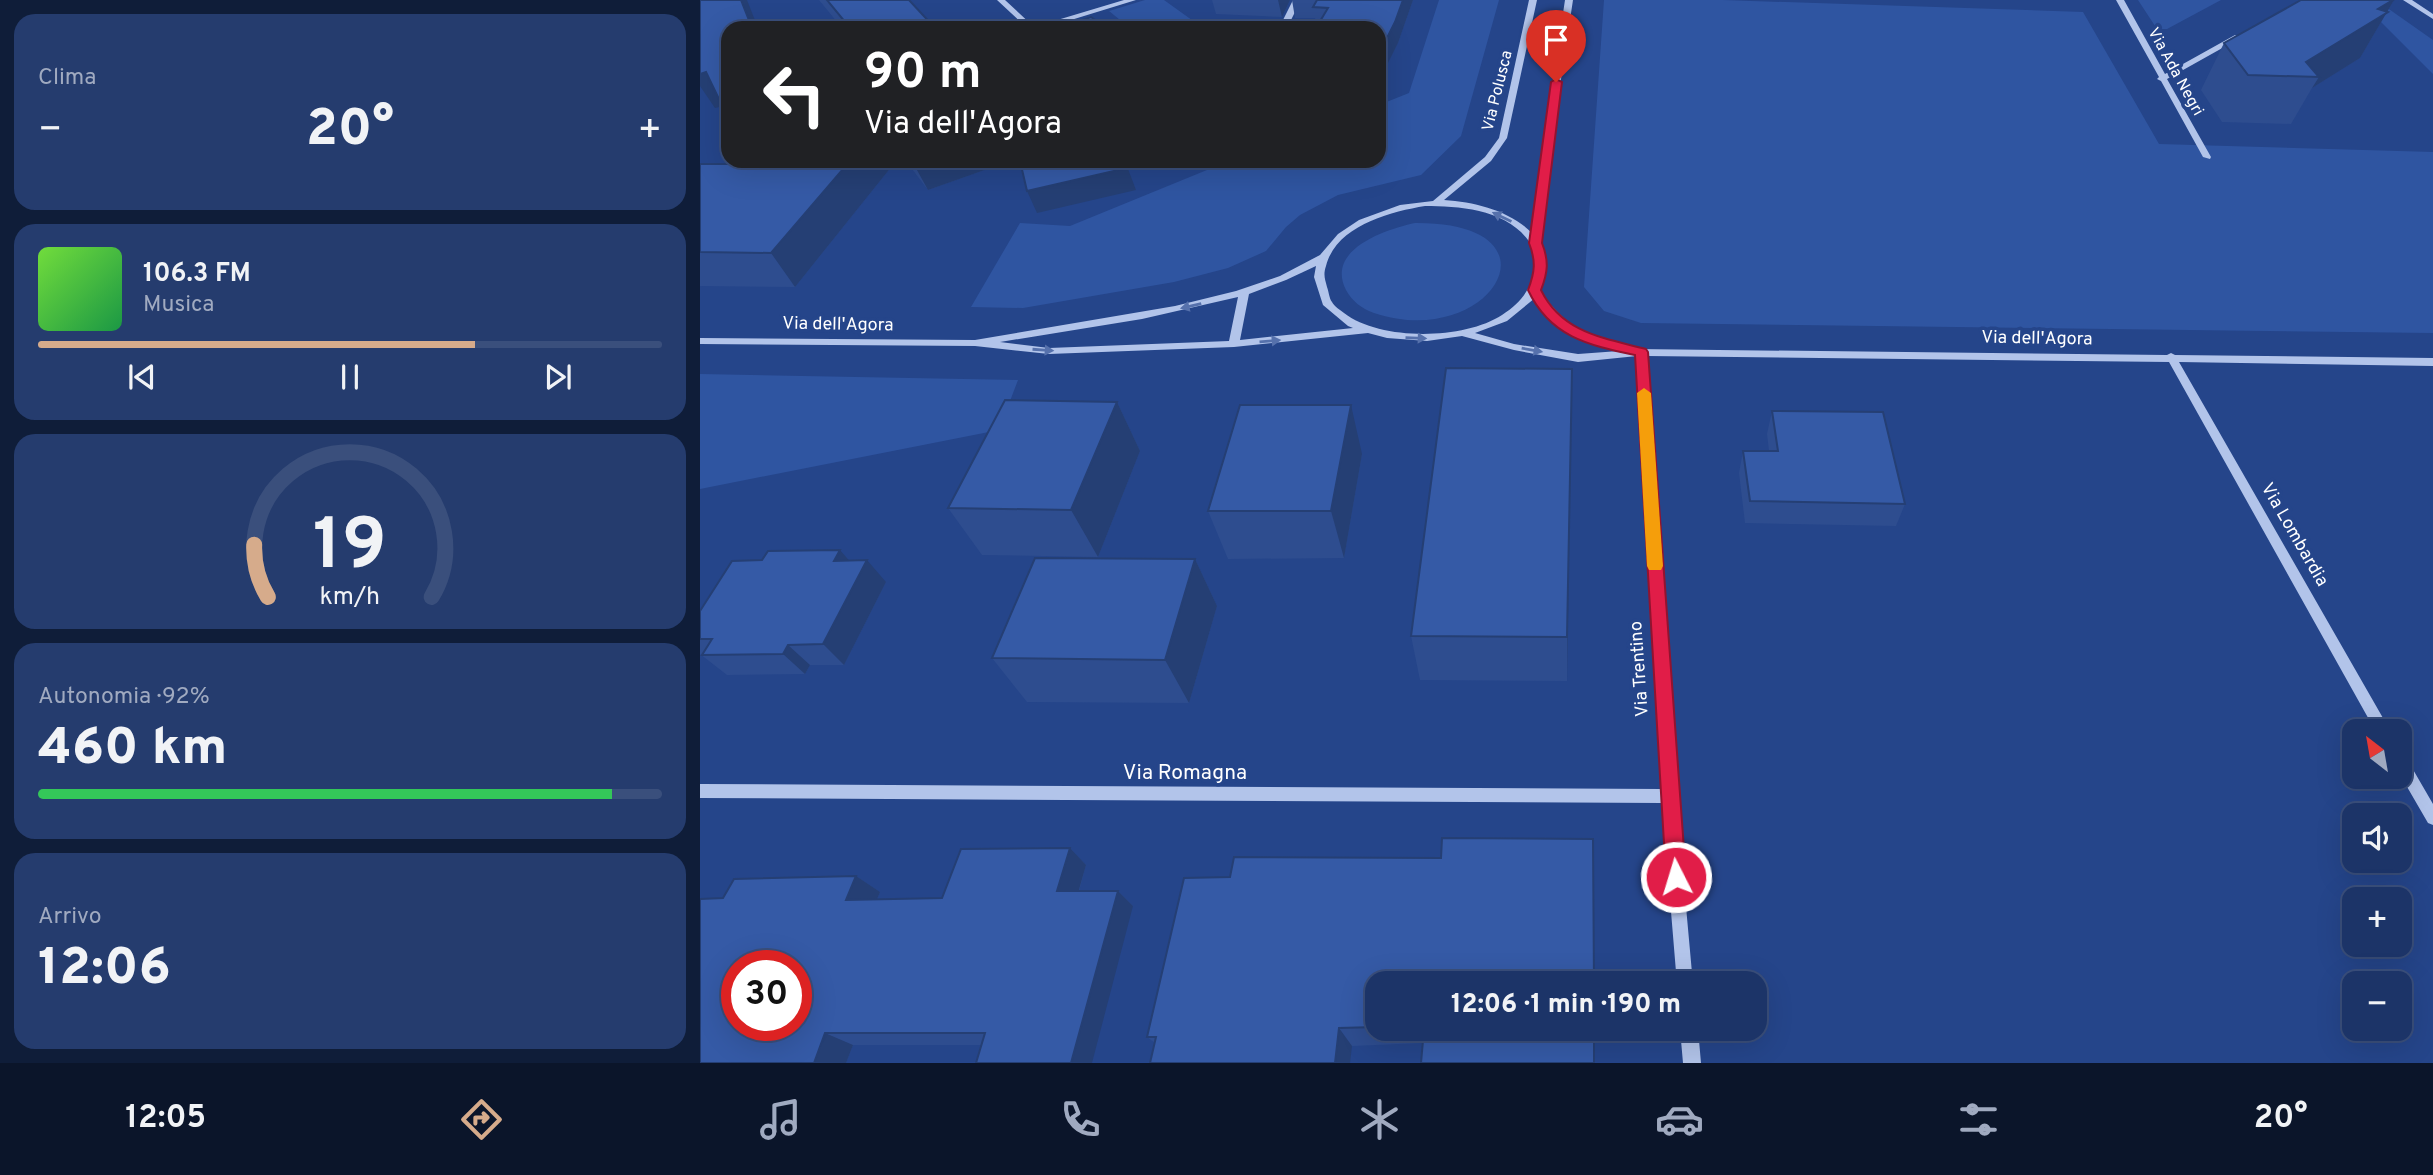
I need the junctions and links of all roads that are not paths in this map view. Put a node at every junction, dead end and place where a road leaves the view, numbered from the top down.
1 (1001, 0) edge
2 (1132, 0) edge
3 (1297, 0) edge
4 (1534, 0) edge
5 (1569, 0) edge
6 (2119, 0) edge
7 (2407, 0) edge
8 (2433, 17) edge
9 (1024, 21) edge
10 (1061, 21) edge
11 (1286, 21) edge
12 (2245, 33) edge
13 (2161, 79) junction
14 (2207, 157) dead end
15 (1436, 203) junction
16 (1536, 243) junction
17 (1324, 256) junction
18 (1535, 290) junction
19 (1244, 292) junction
20 (1366, 330) junction
21 (1466, 334) junction
22 (700, 341) edge
23 (975, 344) junction
24 (1234, 344) junction
25 (1642, 352) junction
26 (2171, 358) junction
27 (2433, 362) edge
28 (2377, 719) edge
29 (2412, 782) edge
30 (700, 791) edge
31 (1670, 796) junction
32 (2433, 818) edge
33 (1684, 971) edge
34 (1690, 1041) edge
35 (1692, 1063) edge

1 - 9 street
2 - 10 street
3 - 11 street
4 - 15 street, Via Polusca
5 - 16 street
6 - 13 street, Via Ada Negri
7 - 8 street
12 - 13 street
13 - 14 street, Via Ada Negri
16 -> 15 street, Via dell'Agora
15 - 17 street, Via dell'Agora
16 - 18 street
17 - 19 street, Via dell'Agora
17 - 20 street, Via dell'Agora
18 - 21 street, Via dell'Agora
18 - 25 street, Via dell'Agora
19 -> 23 street, Via dell'Agora
19 - 24 street
20 -> 21 street, Via dell'Agora
24 -> 20 street, Via dell'Agora
21 -> 25 street, Via dell'Agora
22 - 23 street, Via dell'Agora
23 -> 24 street, Via dell'Agora
25 - 26 street, Via dell'Agora
25 - 31 street, Via Trentino
26 - 27 street, Via dell'Agora
26 - 28 street, Via Lombardia
29 - 32 street
30 - 31 street, Via Romagna
31 - 33 street, Via Trentino
34 - 35 street

